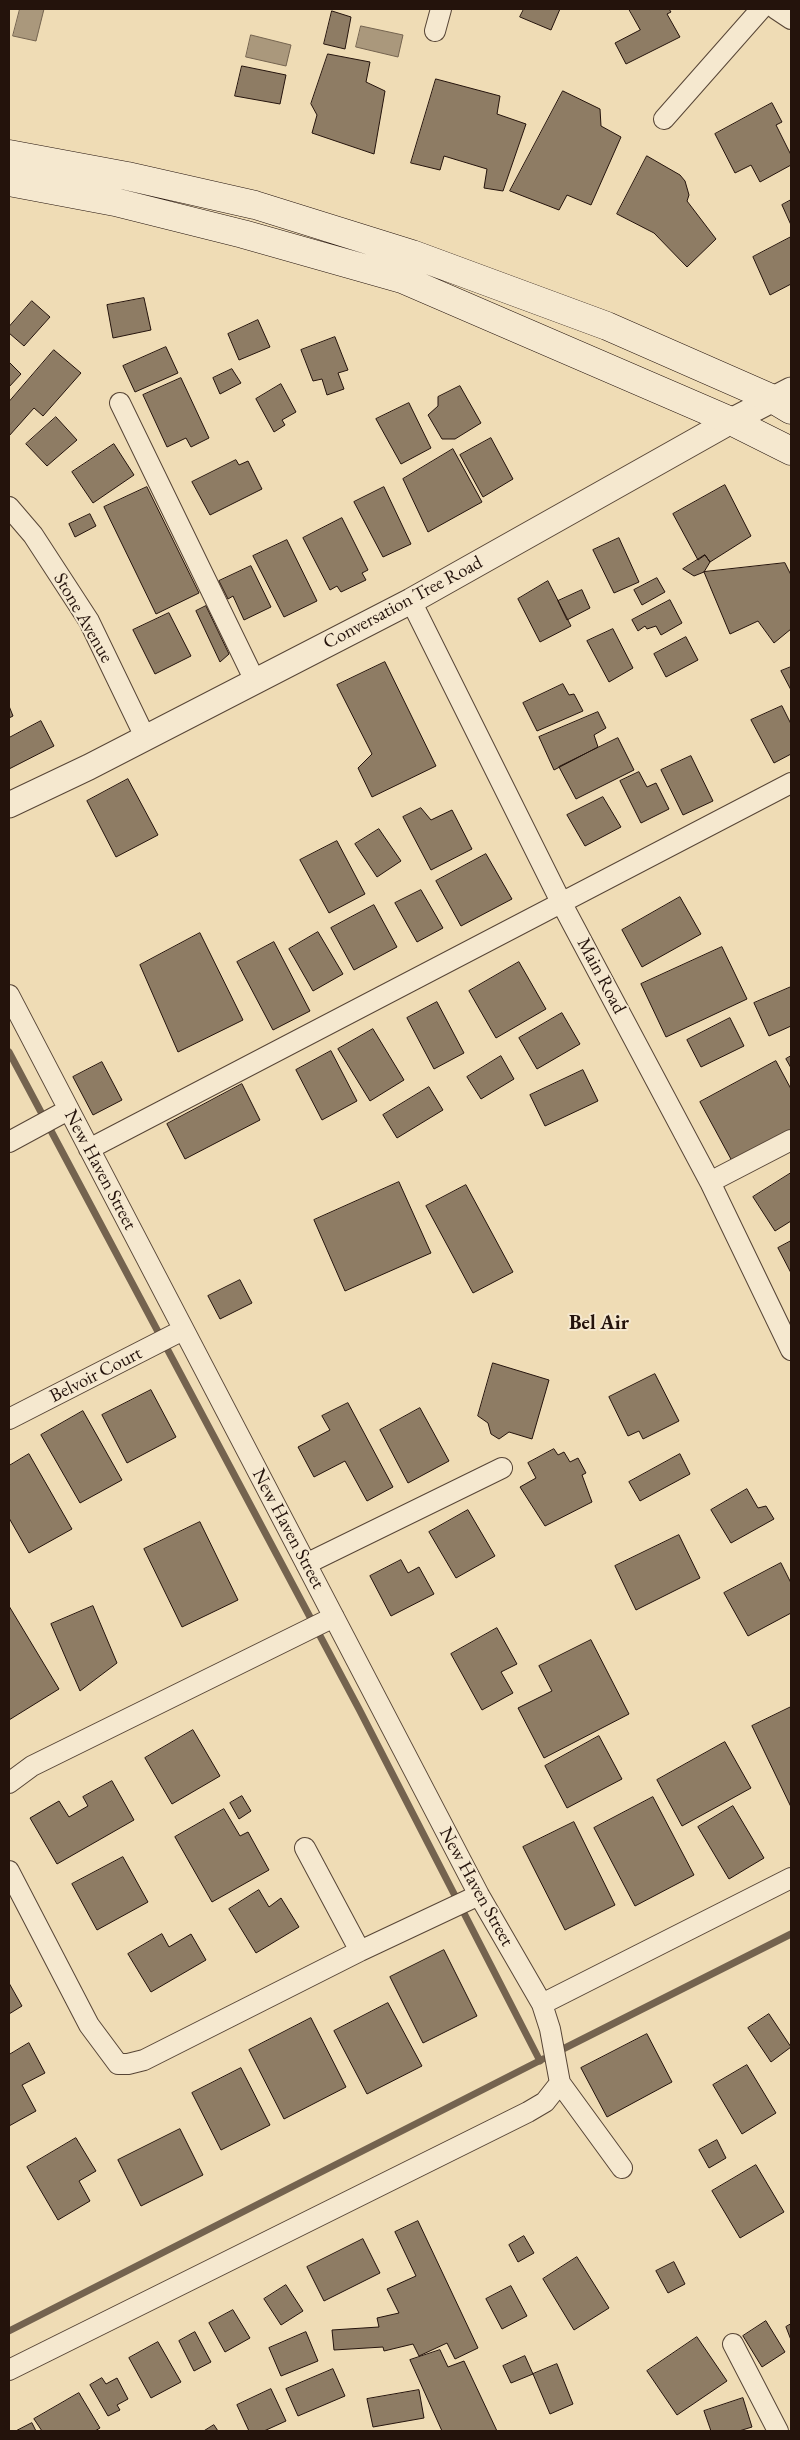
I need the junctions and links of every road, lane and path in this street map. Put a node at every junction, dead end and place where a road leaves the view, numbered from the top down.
1 (441, 9) edge
2 (761, 9) edge
3 (776, 9) edge
4 (791, 19) edge
5 (436, 31) dead end
6 (664, 119) dead end
7 (9, 154) edge
8 (9, 182) edge
9 (784, 399) edge
10 (120, 403) dead end
11 (731, 420) junction
12 (791, 451) edge
13 (9, 506) edge
14 (411, 601) junction
15 (255, 681) junction
16 (145, 737) junction
17 (791, 783) edge
18 (9, 805) edge
19 (562, 904) junction
20 (9, 996) edge
21 (68, 1110) junction
22 (791, 1140) edge
23 (9, 1142) edge
24 (89, 1149) junction
25 (710, 1182) junction
26 (183, 1330) junction
27 (791, 1350) edge
28 (9, 1419) edge
29 (502, 1468) dead end
30 (306, 1564) junction
31 (331, 1619) junction
32 (9, 1783) edge
33 (305, 1848) dead end
34 (9, 1871) edge
35 (791, 1878) edge
36 (472, 1898) junction
37 (360, 1951) junction
38 (542, 2004) junction
39 (559, 2074) junction
40 (622, 2168) dead end
41 (732, 2344) dead end
42 (9, 2370) edge
43 (778, 2431) edge

1 - 5 street
2 - 6 street
3 - 4 street
7 - 9 main road
8 - 11 main road
9 - 11 street, Conversation Tree Road
10 - 15 street
11 - 12 main road
11 - 14 street, Conversation Tree Road
13 - 16 street, Stone Avenue
14 - 15 street, Conversation Tree Road
14 - 19 street, Main Road
15 - 16 street, Conversation Tree Road
16 - 18 street, Conversation Tree Road
17 - 19 street
19 - 24 street
19 - 25 street, Main Road
20 - 21 street, New Haven Street
21 - 23 street
21 - 24 street, New Haven Street
22 - 25 street
24 - 26 street, New Haven Street
25 - 27 street, Main Road
26 - 28 street, Belvoir Court
26 - 30 street, New Haven Street
29 - 30 street
30 - 31 street, New Haven Street
31 - 32 street
31 - 36 street, New Haven Street
33 - 37 street
34 - 37 street
35 - 38 street
36 - 37 street
36 - 38 street, New Haven Street
38 - 39 street, New Haven Street
39 - 40 street
39 - 42 street
41 - 43 street

